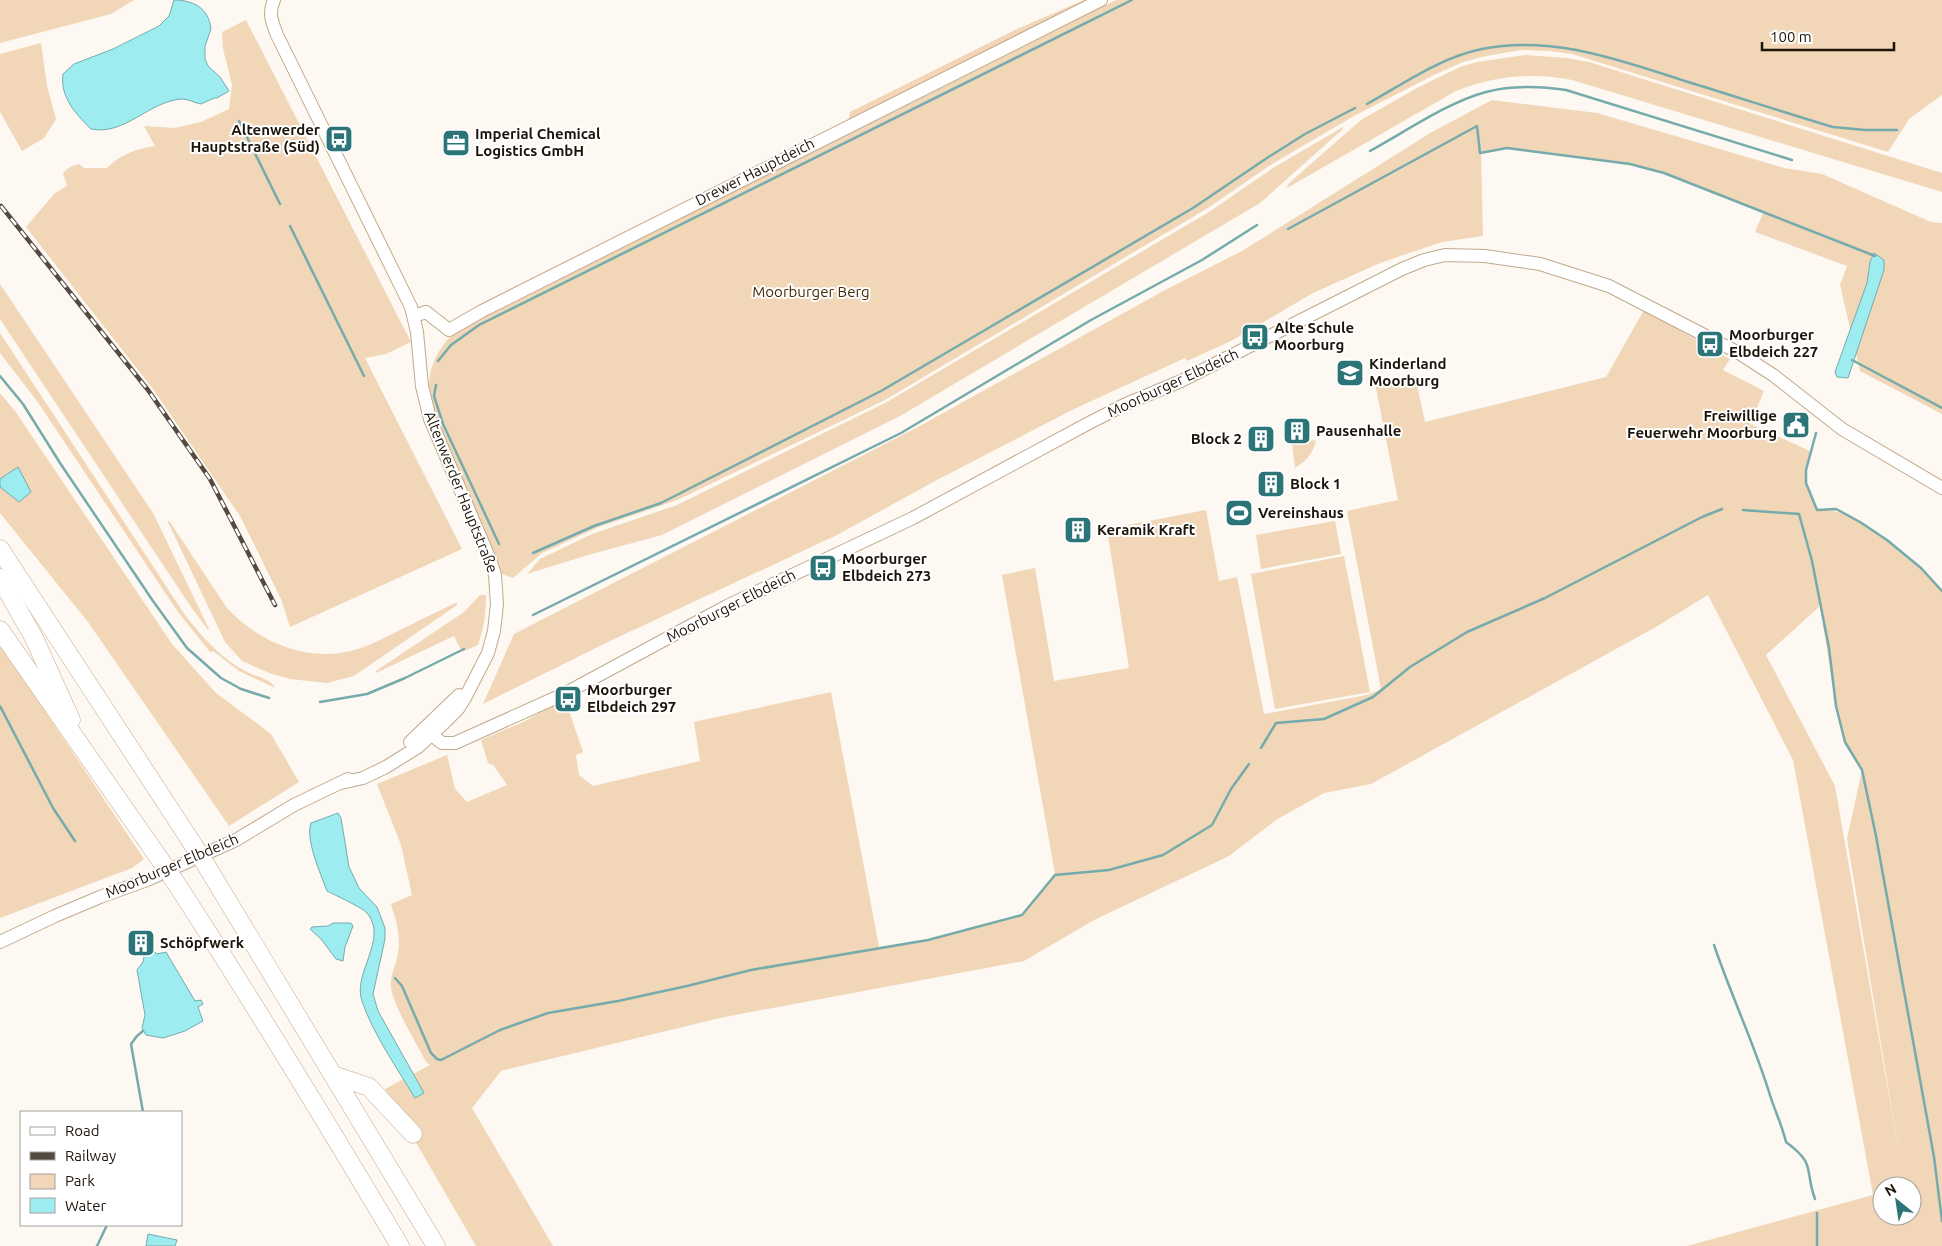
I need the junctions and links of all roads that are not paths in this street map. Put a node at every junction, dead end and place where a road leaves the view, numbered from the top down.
1 (274, 0) edge
2 (1101, 0) edge
3 (414, 316) junction
4 (1942, 488) edge
5 (0, 549) edge
6 (0, 578) edge
7 (0, 630) edge
8 (471, 683) junction
9 (432, 735) junction
10 (417, 736) junction
11 (84, 750) junction
12 (341, 783) junction
13 (0, 942) edge
14 (333, 1075) junction
15 (413, 1134) dead end
16 (400, 1246) edge
17 (436, 1246) edge

1 - 3 street, Altenwerder Hauptstraße
2 - 3 street, Drewer Hauptdeich
3 - 8 street, Altenwerder Hauptstraße
4 - 9 street, Moorburger Elbdeich
5 - 14 highway, bridge
6 - 11 highway
7 - 11 highway
8 - 9 street, Altenwerder Hauptstraße
8 - 10 street, Altenwerder Hauptstraße
9 - 10 street, Moorburger Elbdeich
9 - 12 street, Moorburger Elbdeich
10 - 12 street, Moorburger Elbdeich
11 - 16 highway, bridge
12 - 13 street, Moorburger Elbdeich
14 - 15 highway
14 - 17 highway

